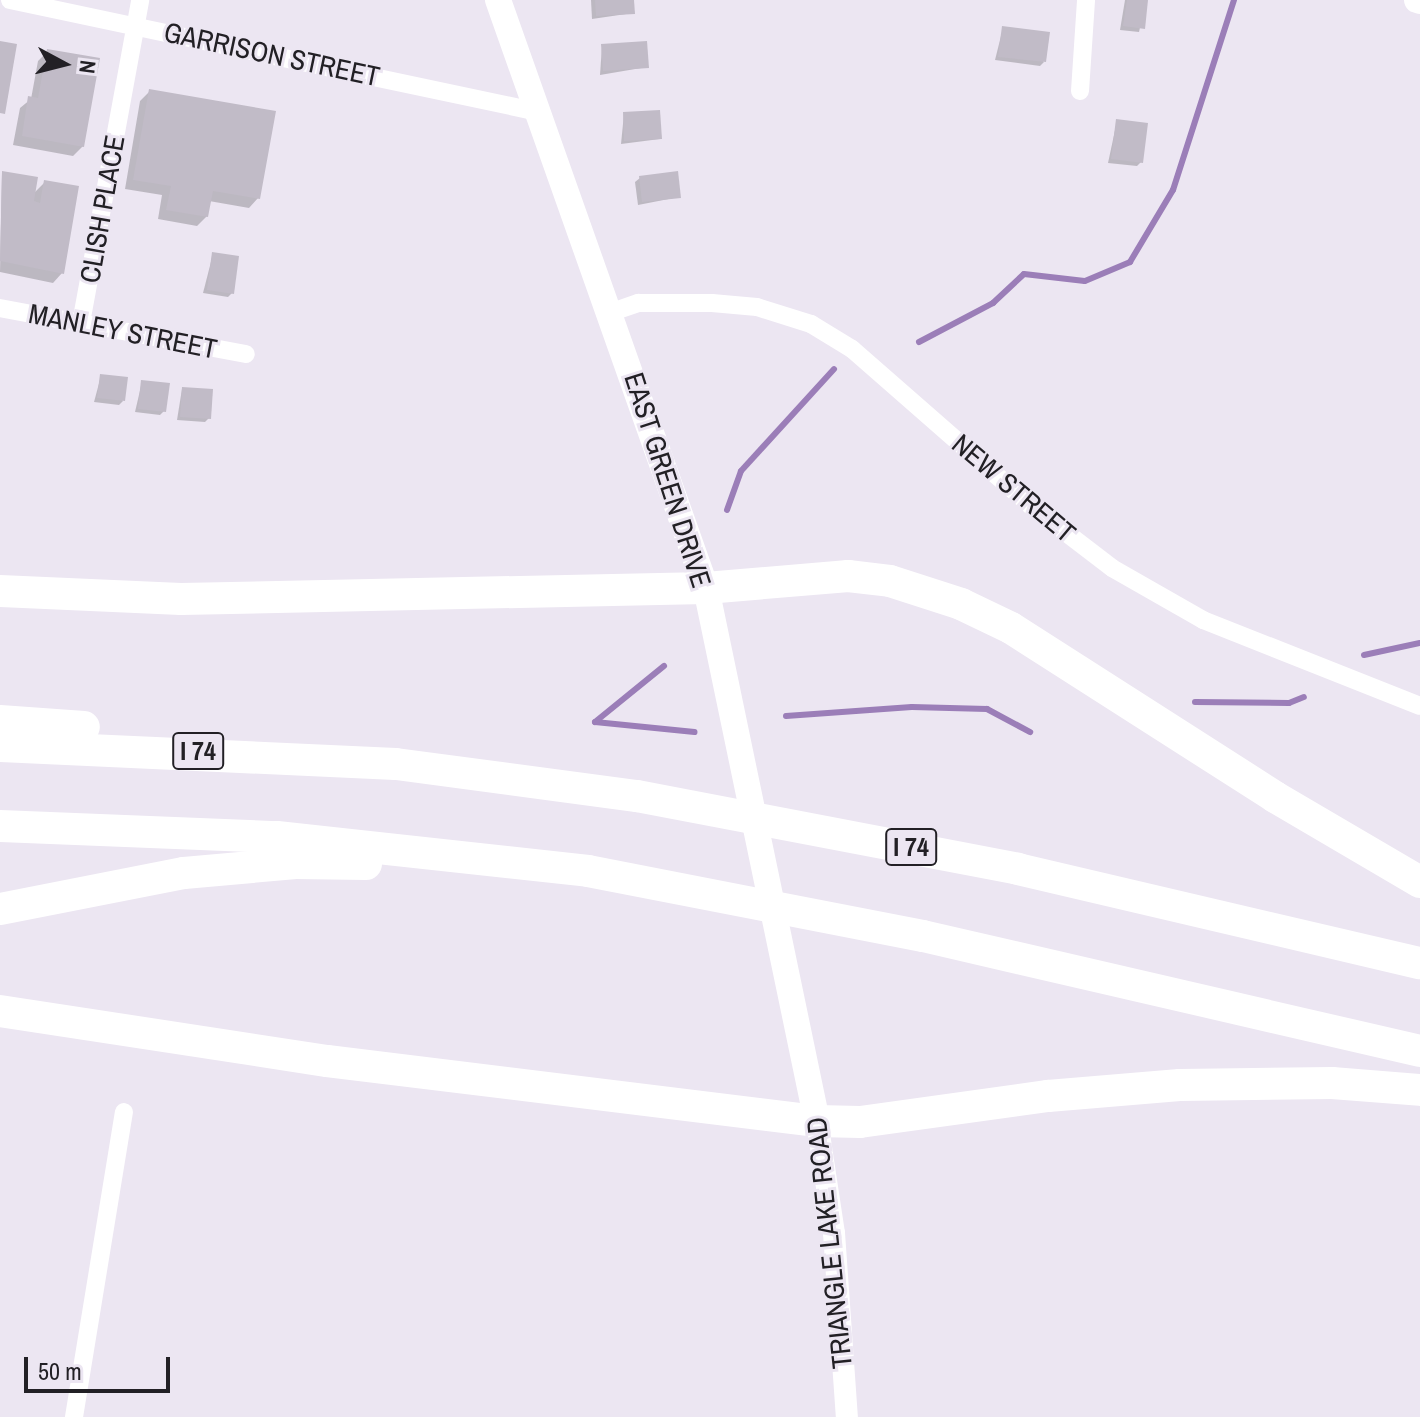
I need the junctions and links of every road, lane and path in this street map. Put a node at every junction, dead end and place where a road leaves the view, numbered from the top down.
1 (10, 0) edge
2 (140, 0) edge
3 (498, 0) edge
4 (1086, 0) edge
5 (136, 24) junction
6 (1080, 91) dead end
7 (534, 111) junction
8 (0, 308) edge
9 (612, 312) junction
10 (81, 323) junction
11 (246, 354) dead end
12 (706, 588) junction
13 (0, 591) edge
14 (1420, 706) edge
15 (0, 721) edge
16 (0, 746) edge
17 (396, 764) junction
18 (0, 826) edge
19 (588, 871) junction
20 (1420, 882) edge
21 (0, 909) edge
22 (1420, 963) edge
23 (785, 976) joint
24 (0, 1011) edge
25 (1420, 1051) edge
26 (1420, 1090) edge
27 (124, 1112) dead end
28 (817, 1121) junction
29 (74, 1417) edge
30 (847, 1417) edge

1 - 5 street, GARRISON STREET
2 - 5 street, CLISH PLACE
3 - 7 main road, EAST GREEN DRIVE
4 - 6 street
5 - 7 street, GARRISON STREET
5 - 10 street, CLISH PLACE
7 - 9 main road, EAST GREEN DRIVE
8 - 10 street, MANLEY STREET
9 - 12 main road, EAST GREEN DRIVE
9 - 14 street, NEW STREET
10 - 11 street, MANLEY STREET
12 - 13 highway
12 - 20 highway
12 - 23 main road, EAST GREEN DRIVE
15 - 17 highway
16 - 17 highway, I 74
17 - 22 highway, I 74
18 - 19 highway
19 - 21 highway
19 - 25 highway
23 - 28 main road, TRIANGLE LAKE ROAD
24 - 28 highway
26 - 28 highway
27 - 29 street
28 - 30 street, TRIANGLE LAKE ROAD

